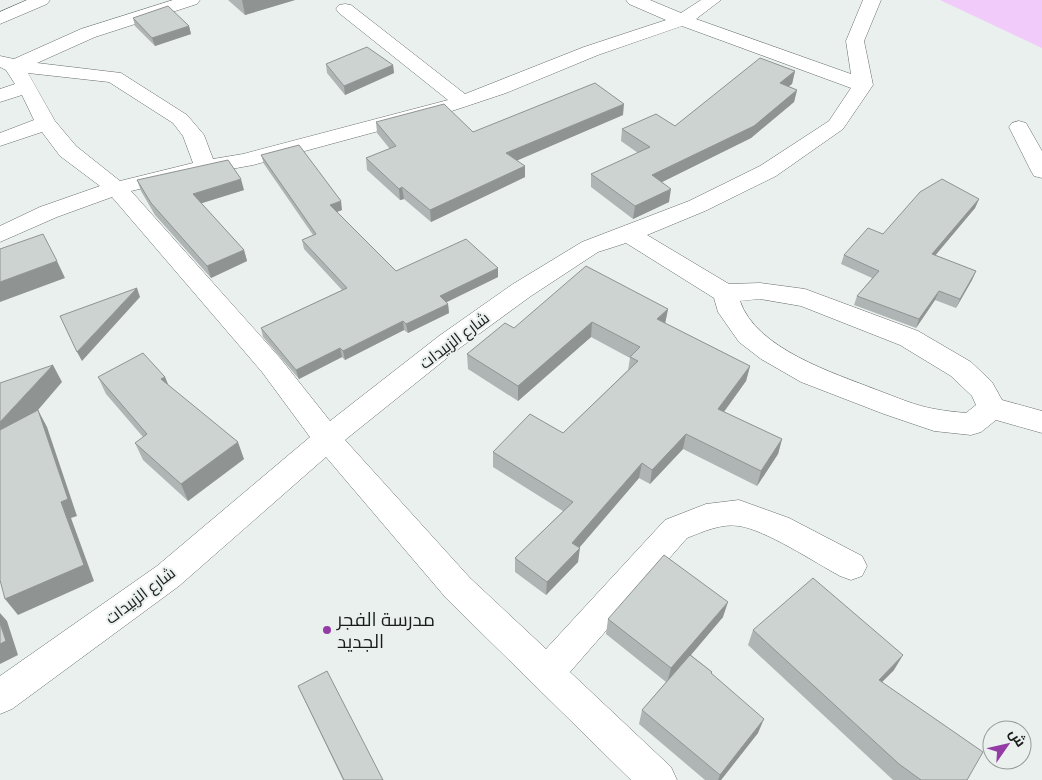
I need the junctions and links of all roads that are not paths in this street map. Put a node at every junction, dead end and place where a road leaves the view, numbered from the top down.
1 (41, 0) edge
2 (191, 0) edge
3 (635, 0) edge
4 (712, 0) edge
5 (872, 0) edge
6 (161, 4) edge
7 (345, 9) dead end
8 (0, 19) edge
9 (682, 20) junction
10 (13, 70) edge
11 (863, 85) junction
12 (0, 96) edge
13 (462, 101) junction
14 (46, 123) junction
15 (1019, 127) dead end
16 (0, 140) edge
17 (205, 166) junction
18 (1042, 171) edge
19 (116, 188) junction
20 (628, 234) junction
21 (0, 235) edge
22 (725, 293) junction
23 (992, 408) junction
24 (1042, 422) edge
25 (327, 439) junction
26 (851, 566) dead end
27 (547, 673) junction
28 (0, 697) edge
29 (658, 780) edge

1 - 8 street
2 - 6 street
3 - 9 street
4 - 9 street
5 - 11 street
6 - 10 street
7 - 13 street
9 - 11 street
9 - 13 street
10 - 12 street
10 - 14 street
10 - 17 street
11 - 20 street, شارع الزبيدات
13 - 17 street
14 - 16 street
14 - 19 street
15 - 18 street
17 - 19 street
19 - 21 street
19 - 25 street
20 - 22 street
20 - 25 street, شارع الزبيدات
22 - 23 street
22 - 23 street
23 - 24 street
25 - 27 street
25 - 28 street, شارع الزبيدات
26 - 27 street
27 - 29 street

